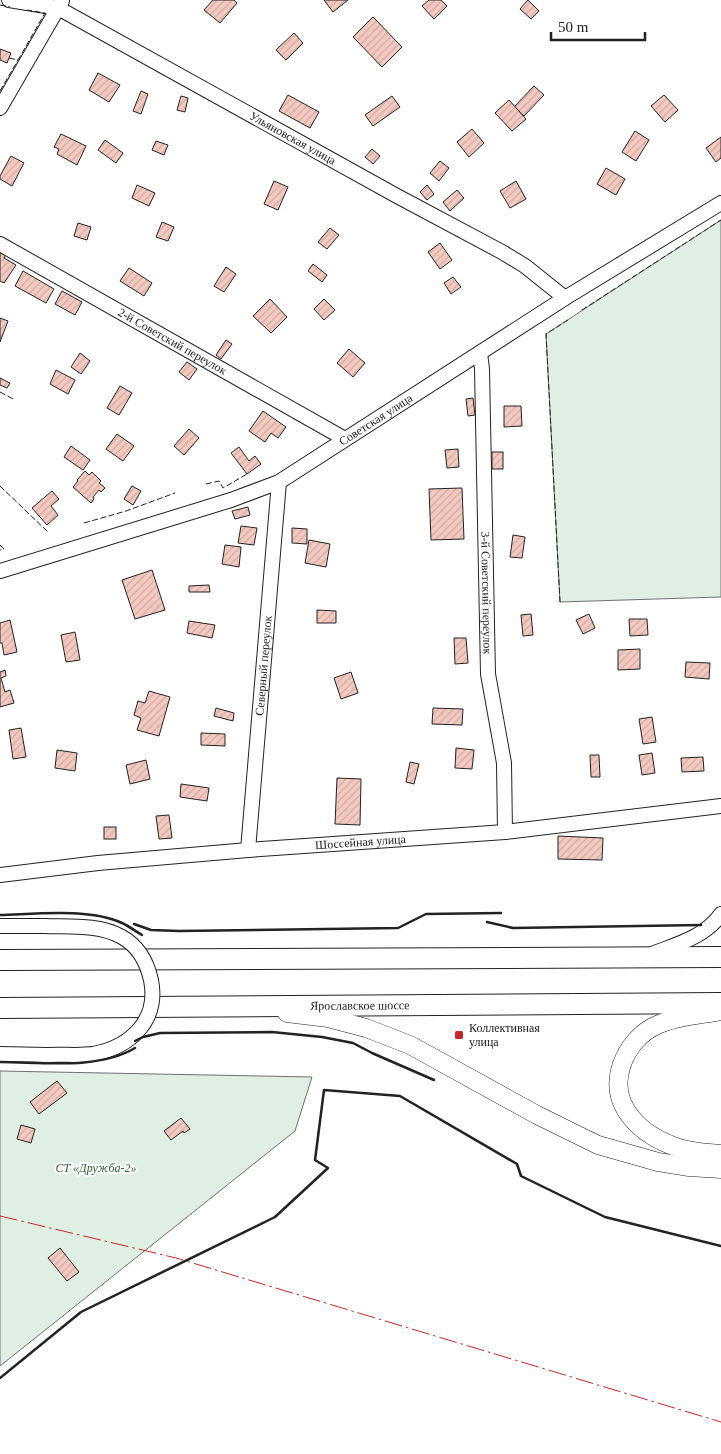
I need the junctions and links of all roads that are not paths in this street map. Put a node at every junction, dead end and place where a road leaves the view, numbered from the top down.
1 (9, 0) edge
2 (60, 4) edge
3 (0, 108) edge
4 (721, 203) edge
5 (0, 244) edge
6 (565, 298) junction
7 (480, 353) junction
8 (345, 439) junction
9 (279, 482) junction
10 (0, 571) edge
11 (721, 806) edge
12 (506, 832) junction
13 (248, 850) junction
14 (0, 875) edge
15 (721, 914) edge
16 (0, 926) edge
17 (643, 957) junction
18 (721, 957) edge
19 (0, 960) edge
20 (721, 1003) edge
21 (232, 1006) junction
22 (0, 1008) edge
23 (721, 1012) edge
24 (0, 1054) edge
25 (721, 1154) edge
26 (721, 1169) edge

1 - 2 street, Ульяновская улица
2 - 3 street
2 - 6 street, Ульяновская улица
4 - 6 street, Советская улица
5 - 8 street, 2-й Советский переулок
6 - 7 street, Советская улица
7 - 8 street, Советская улица
7 - 12 street, 3-й Советский переулок
8 - 9 street, Советская улица
9 - 10 street, Советская улица
9 - 13 street, Северный переулок
11 - 12 street, Шоссейная улица
12 - 13 street, Шоссейная улица
13 - 14 street, Шоссейная улица
15 - 17 street
16 - 24 street, bridge
17 - 18 highway
17 - 19 highway
20 - 21 highway, Ярославское шоссе
21 - 22 highway, Ярославское шоссе
21 - 26 main road
23 - 25 main road

